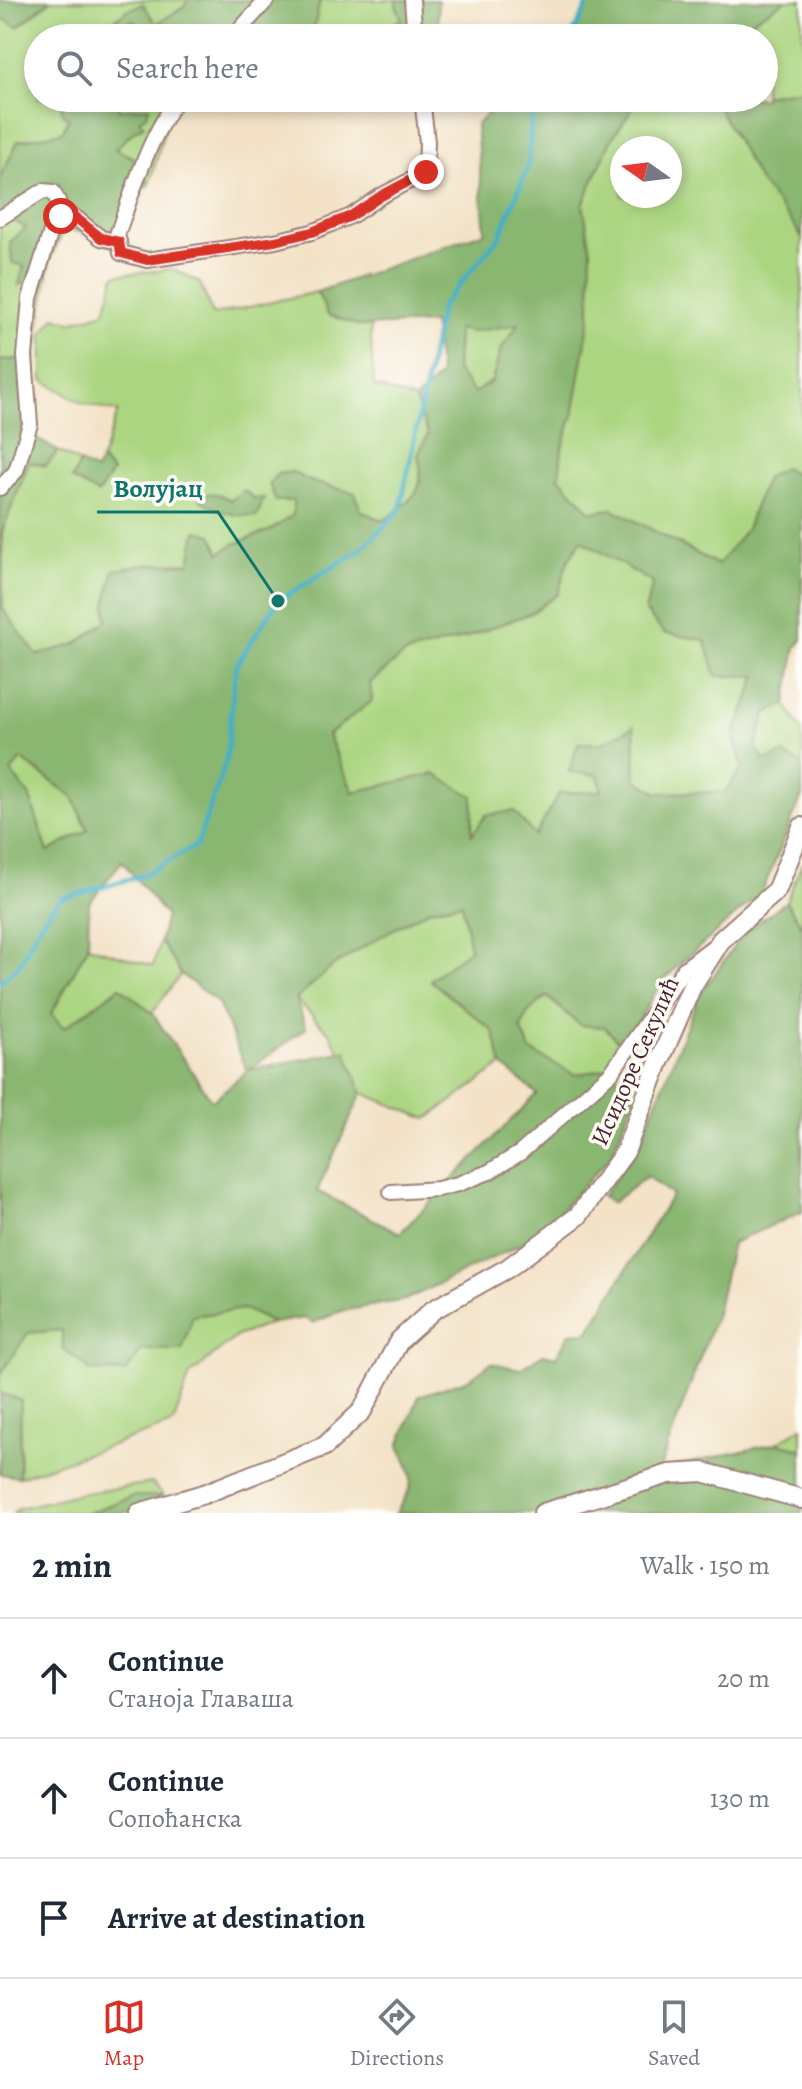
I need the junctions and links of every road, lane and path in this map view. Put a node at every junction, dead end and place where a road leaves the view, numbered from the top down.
1 (267, 0) edge
2 (412, 0) edge
3 (245, 24) edge
4 (414, 24) edge
5 (168, 112) edge
6 (424, 112) edge
7 (61, 216) junction
8 (0, 218) edge
9 (119, 242) junction
10 (0, 488) edge
11 (802, 827) edge
12 (721, 940) junction
13 (391, 1192) dead end
14 (802, 1499) edge
15 (139, 1513) edge
16 (543, 1513) edge

1 - 3 street
2 - 4 street
5 - 9 street
6 - 9 street
7 - 8 street
7 - 9 street
7 - 10 street
11 - 12 street, Исидоре Секулић
12 - 13 street, Исидоре Секулић
12 - 15 street, Исидоре Секулић
14 - 16 street

